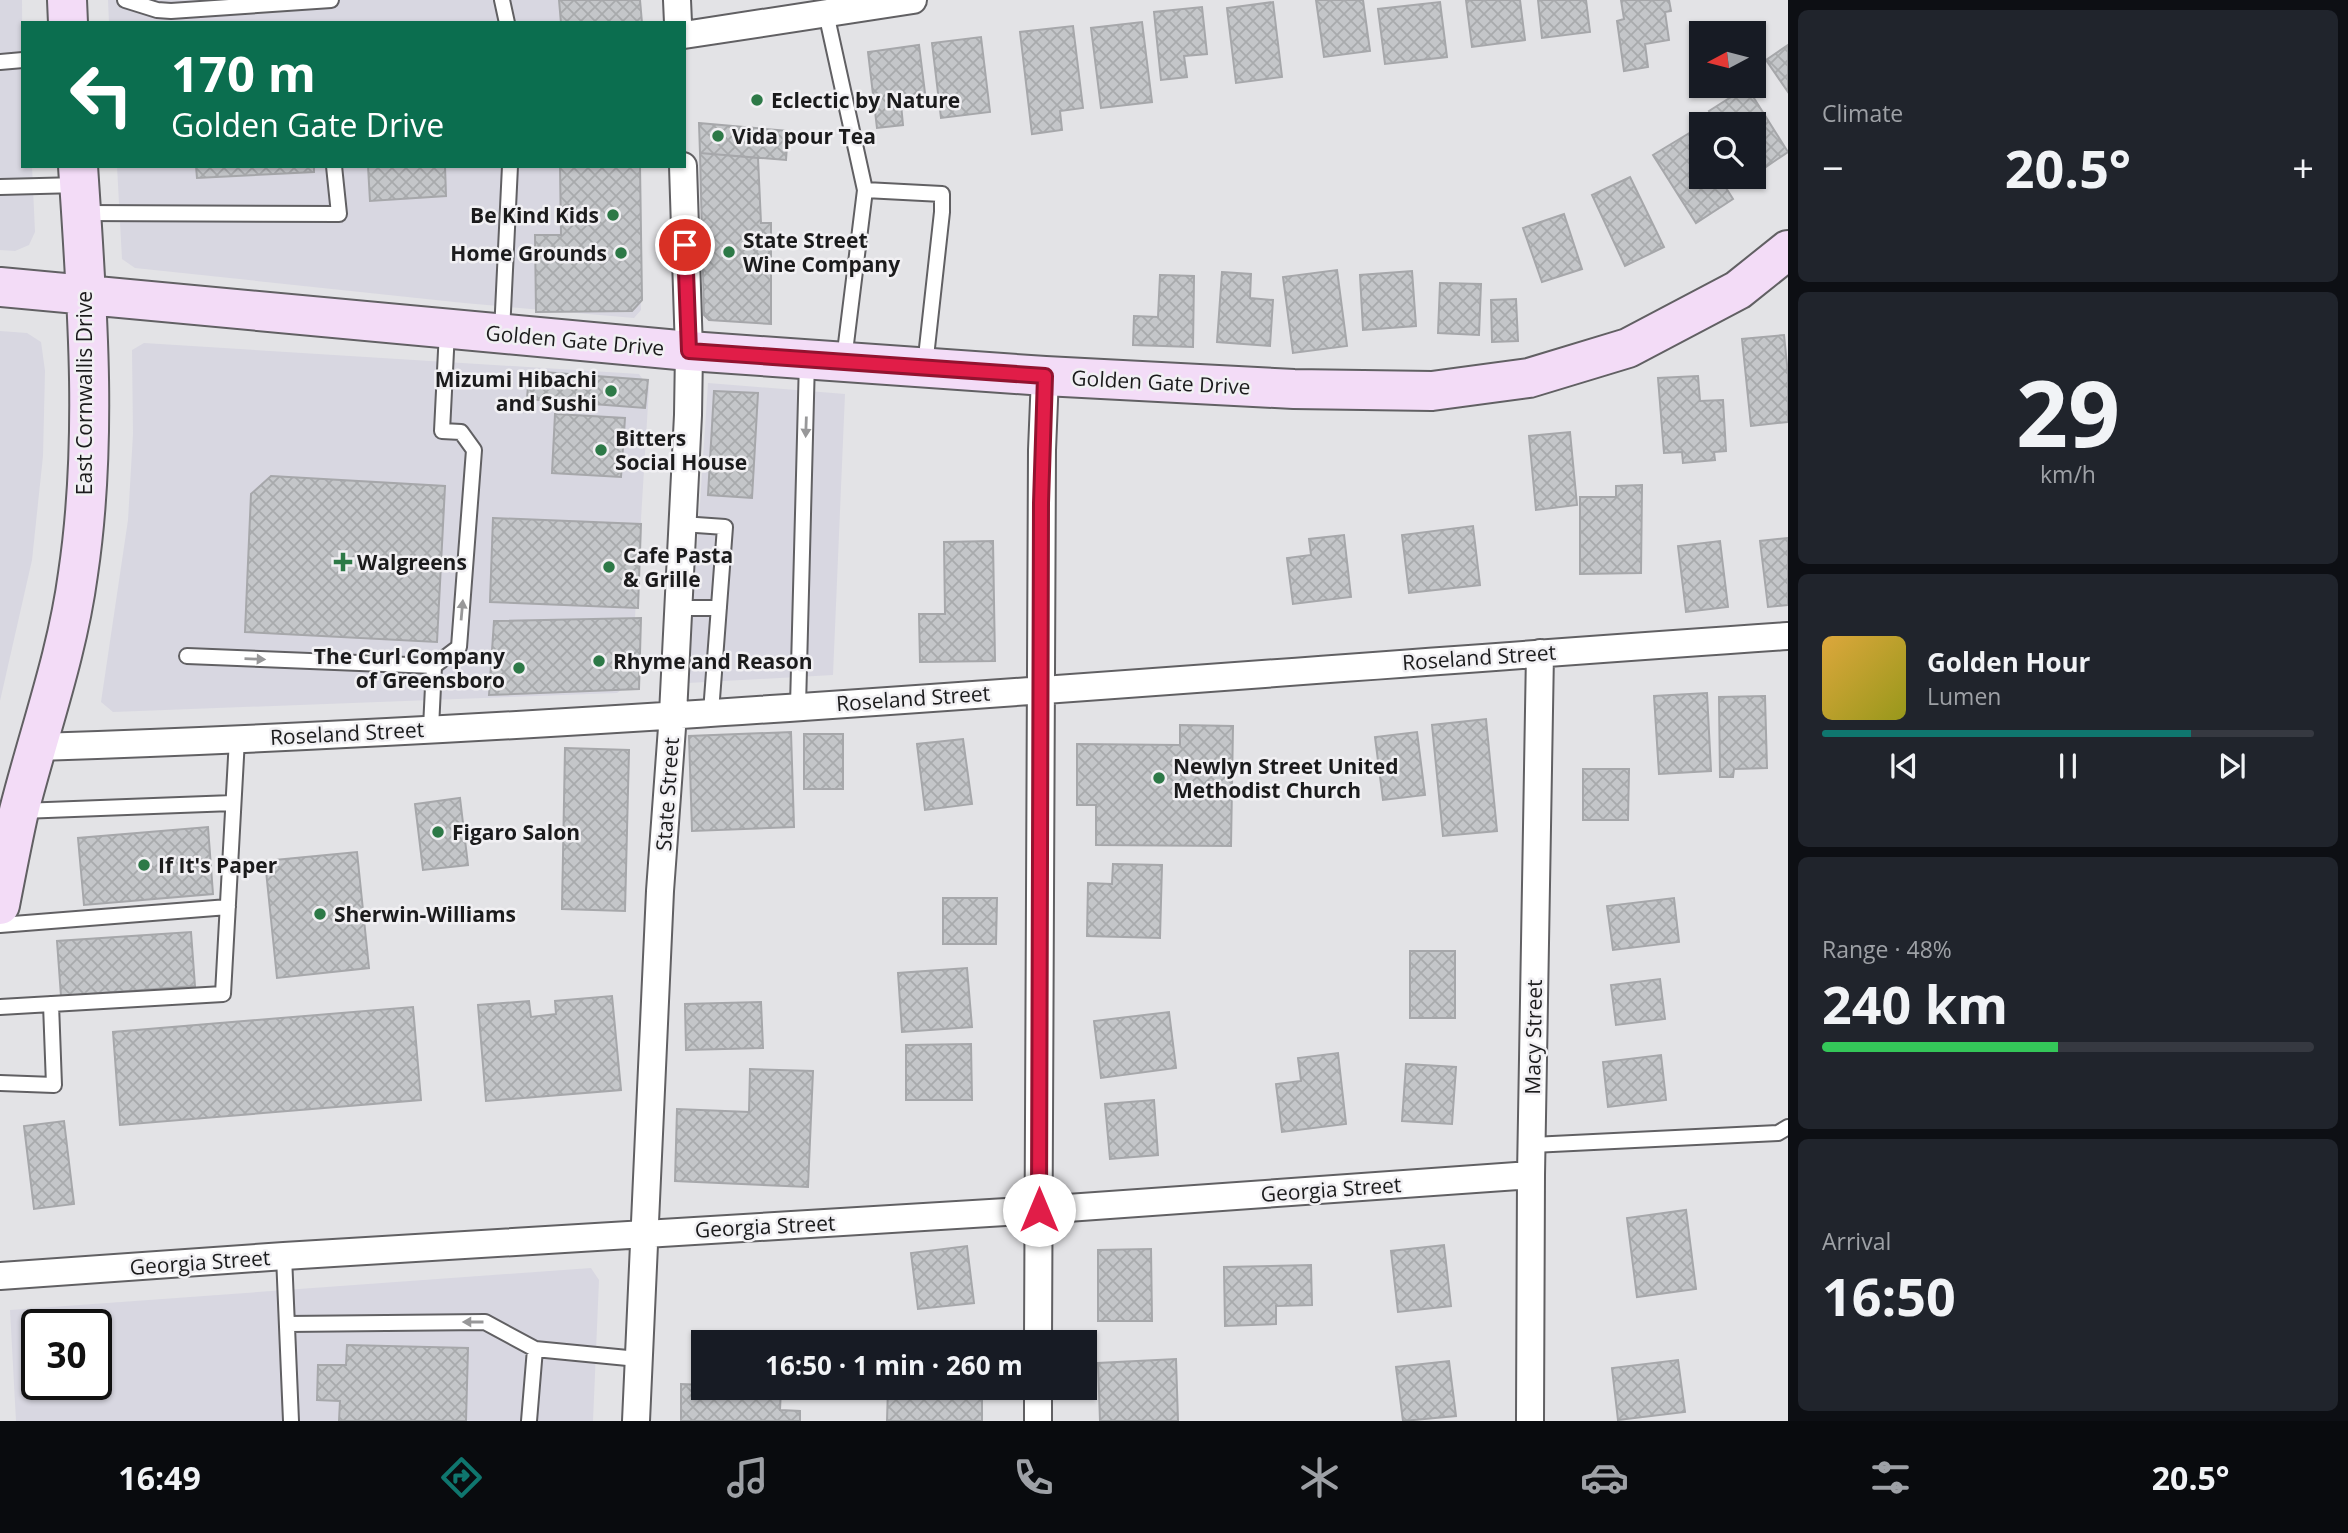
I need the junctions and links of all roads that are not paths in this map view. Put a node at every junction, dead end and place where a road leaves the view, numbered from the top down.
1 (67, 0) edge
2 (125, 0) edge
3 (331, 0) edge
4 (502, 0) edge
5 (677, 0) edge
6 (913, 0) edge
7 (840, 8) edge
8 (68, 21) edge
9 (507, 21) edge
10 (678, 21) edge
11 (686, 35) edge
12 (21, 60) edge
13 (0, 62) edge
14 (334, 168) edge
15 (510, 168) edge
16 (683, 168) edge
17 (0, 187) edge
18 (80, 188) edge
19 (865, 190) junction
20 (1788, 250) edge
21 (0, 287) edge
22 (85, 295) junction
23 (447, 328) junction
24 (502, 333) junction
25 (689, 351) junction
26 (825, 360) junction
27 (925, 367) junction
28 (1045, 376) junction
29 (682, 524) junction
30 (678, 608) junction
31 (719, 608) junction
32 (1788, 636) edge
33 (1540, 653) junction
34 (187, 656) dead end
35 (434, 666) junction
36 (1041, 690) junction
37 (798, 706) junction
38 (712, 712) junction
39 (673, 715) junction
40 (431, 728) junction
41 (237, 739) junction
42 (38, 747) junction
43 (233, 803) junction
44 (20, 811) junction
45 (0, 905) edge
46 (228, 907) junction
47 (0, 925) edge
48 (51, 1004) junction
49 (0, 1007) edge
50 (0, 1083) edge
51 (1788, 1127) edge
52 (1532, 1145) junction
53 (1531, 1175) junction
54 (1039, 1210) junction
55 (644, 1233) junction
56 (284, 1255) junction
57 (0, 1276) edge
58 (287, 1324) junction
59 (1038, 1330) edge
60 (535, 1349) junction
61 (638, 1359) junction
62 (1038, 1400) edge
63 (291, 1421) edge
64 (528, 1421) edge
65 (636, 1421) edge
66 (1038, 1421) edge
67 (1530, 1421) edge

1 - 8 street
2 - 3 lane
4 - 9 lane
5 - 10 street
6 - 7 street
7 - 11 street
7 - 19 lane
12 - 13 lane
14 - 18 lane
15 - 24 lane
16 - 25 street, State Street
17 - 18 lane
18 - 22 street, East Cornwallis Drive
19 - 26 lane
19 - 27 lane
20 - 28 street, Golden Gate Drive
21 - 22 street, Golden Gate Drive
22 - 23 street, Golden Gate Drive
22 - 42 street, East Cornwallis Drive
23 - 24 street, Golden Gate Drive
35 -> 23 lane
24 - 25 street, Golden Gate Drive
25 - 26 street, Golden Gate Drive
25 - 29 street, State Street
26 - 27 street, Golden Gate Drive
26 -> 37 lane
27 - 28 street, Golden Gate Drive
28 - 36 street
29 - 30 street, State Street
29 - 31 lane
30 - 31 lane
30 - 39 street, State Street
31 - 38 lane
32 - 33 street, Roseland Street
33 - 36 street, Roseland Street
33 - 52 street, Macy Street
34 -> 35 lane
35 - 40 lane
36 - 37 street, Roseland Street
36 - 54 street
37 - 38 street, Roseland Street
38 - 39 street, Roseland Street
39 - 40 street, Roseland Street
39 - 55 street, State Street
40 - 41 street, Roseland Street
41 - 42 street, Roseland Street
41 - 43 lane
42 - 44 street, East Cornwallis Drive
43 - 44 lane
43 - 46 lane
44 - 45 street, East Cornwallis Drive
46 - 47 lane
46 - 48 lane
48 - 49 lane
48 - 50 lane
51 - 52 lane
52 - 53 street, Macy Street
53 - 54 street, Georgia Street
53 - 67 street, Macy Street
54 - 55 street, Georgia Street
54 - 59 street
55 - 56 street, Georgia Street
55 - 61 street, State Street
56 - 57 street, Georgia Street
56 - 58 lane
60 -> 58 lane
58 - 63 lane
60 - 61 lane
60 - 64 lane
61 - 65 street, State Street
62 - 66 street

